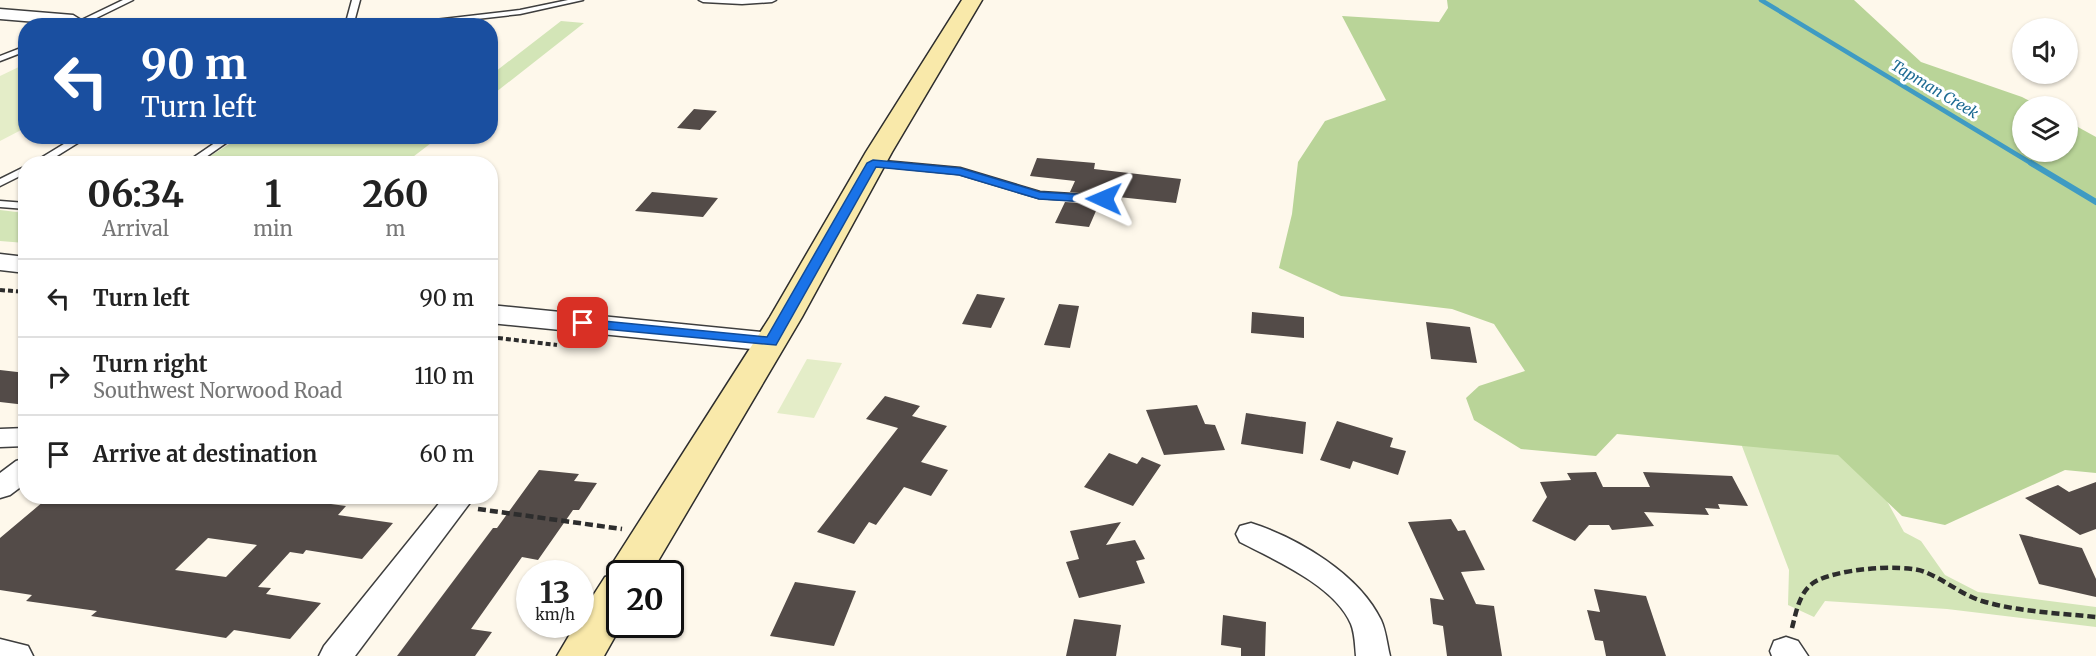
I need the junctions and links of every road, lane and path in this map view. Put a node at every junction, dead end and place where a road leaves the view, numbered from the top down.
1 (129, 0) edge
2 (356, 0) edge
3 (579, 0) edge
4 (703, 0) edge
5 (772, 0) edge
6 (972, 0) edge
7 (1, 15) edge
8 (28, 18) edge
9 (85, 18) edge
10 (351, 18) edge
11 (464, 18) edge
12 (18, 51) edge
13 (0, 59) edge
14 (71, 144) edge
15 (220, 144) edge
16 (50, 156) edge
17 (201, 156) edge
18 (873, 163) junction
19 (18, 173) edge
20 (0, 183) edge
21 (1104, 199) dead end
22 (0, 204) edge
23 (18, 205) edge
24 (0, 262) edge
25 (18, 264) edge
26 (0, 290) edge
27 (18, 291) edge
28 (498, 315) edge
29 (498, 338) edge
30 (771, 342) junction
31 (557, 345) dead end
32 (18, 437) edge
33 (0, 438) edge
34 (18, 474) edge
35 (0, 488) edge
36 (456, 504) edge
37 (476, 504) edge
38 (652, 534) junction
39 (1251, 534) dead end
40 (637, 560) edge
41 (606, 613) edge
42 (2096, 617) edge
43 (0, 652) edge
44 (1789, 653) edge
45 (16, 656) edge
46 (336, 656) edge
47 (580, 656) edge
48 (1373, 656) edge

1 - 9 lane
2 - 10 lane
3 - 11 lane
4 - 5 lane
6 - 18 main road
7 - 8 street
12 - 13 lane
14 - 16 lane
15 - 17 lane
18 - 21 lane
18 - 30 main road
19 - 20 lane
22 - 23 lane
24 - 25 street
26 - 27 path
28 - 30 street
29 - 31 path
30 - 38 main road
32 - 33 street
34 - 35 street
36 - 46 street
37 - 38 path
38 - 40 main road
39 - 48 street
41 - 47 main road
42 - 44 path
43 - 45 street

